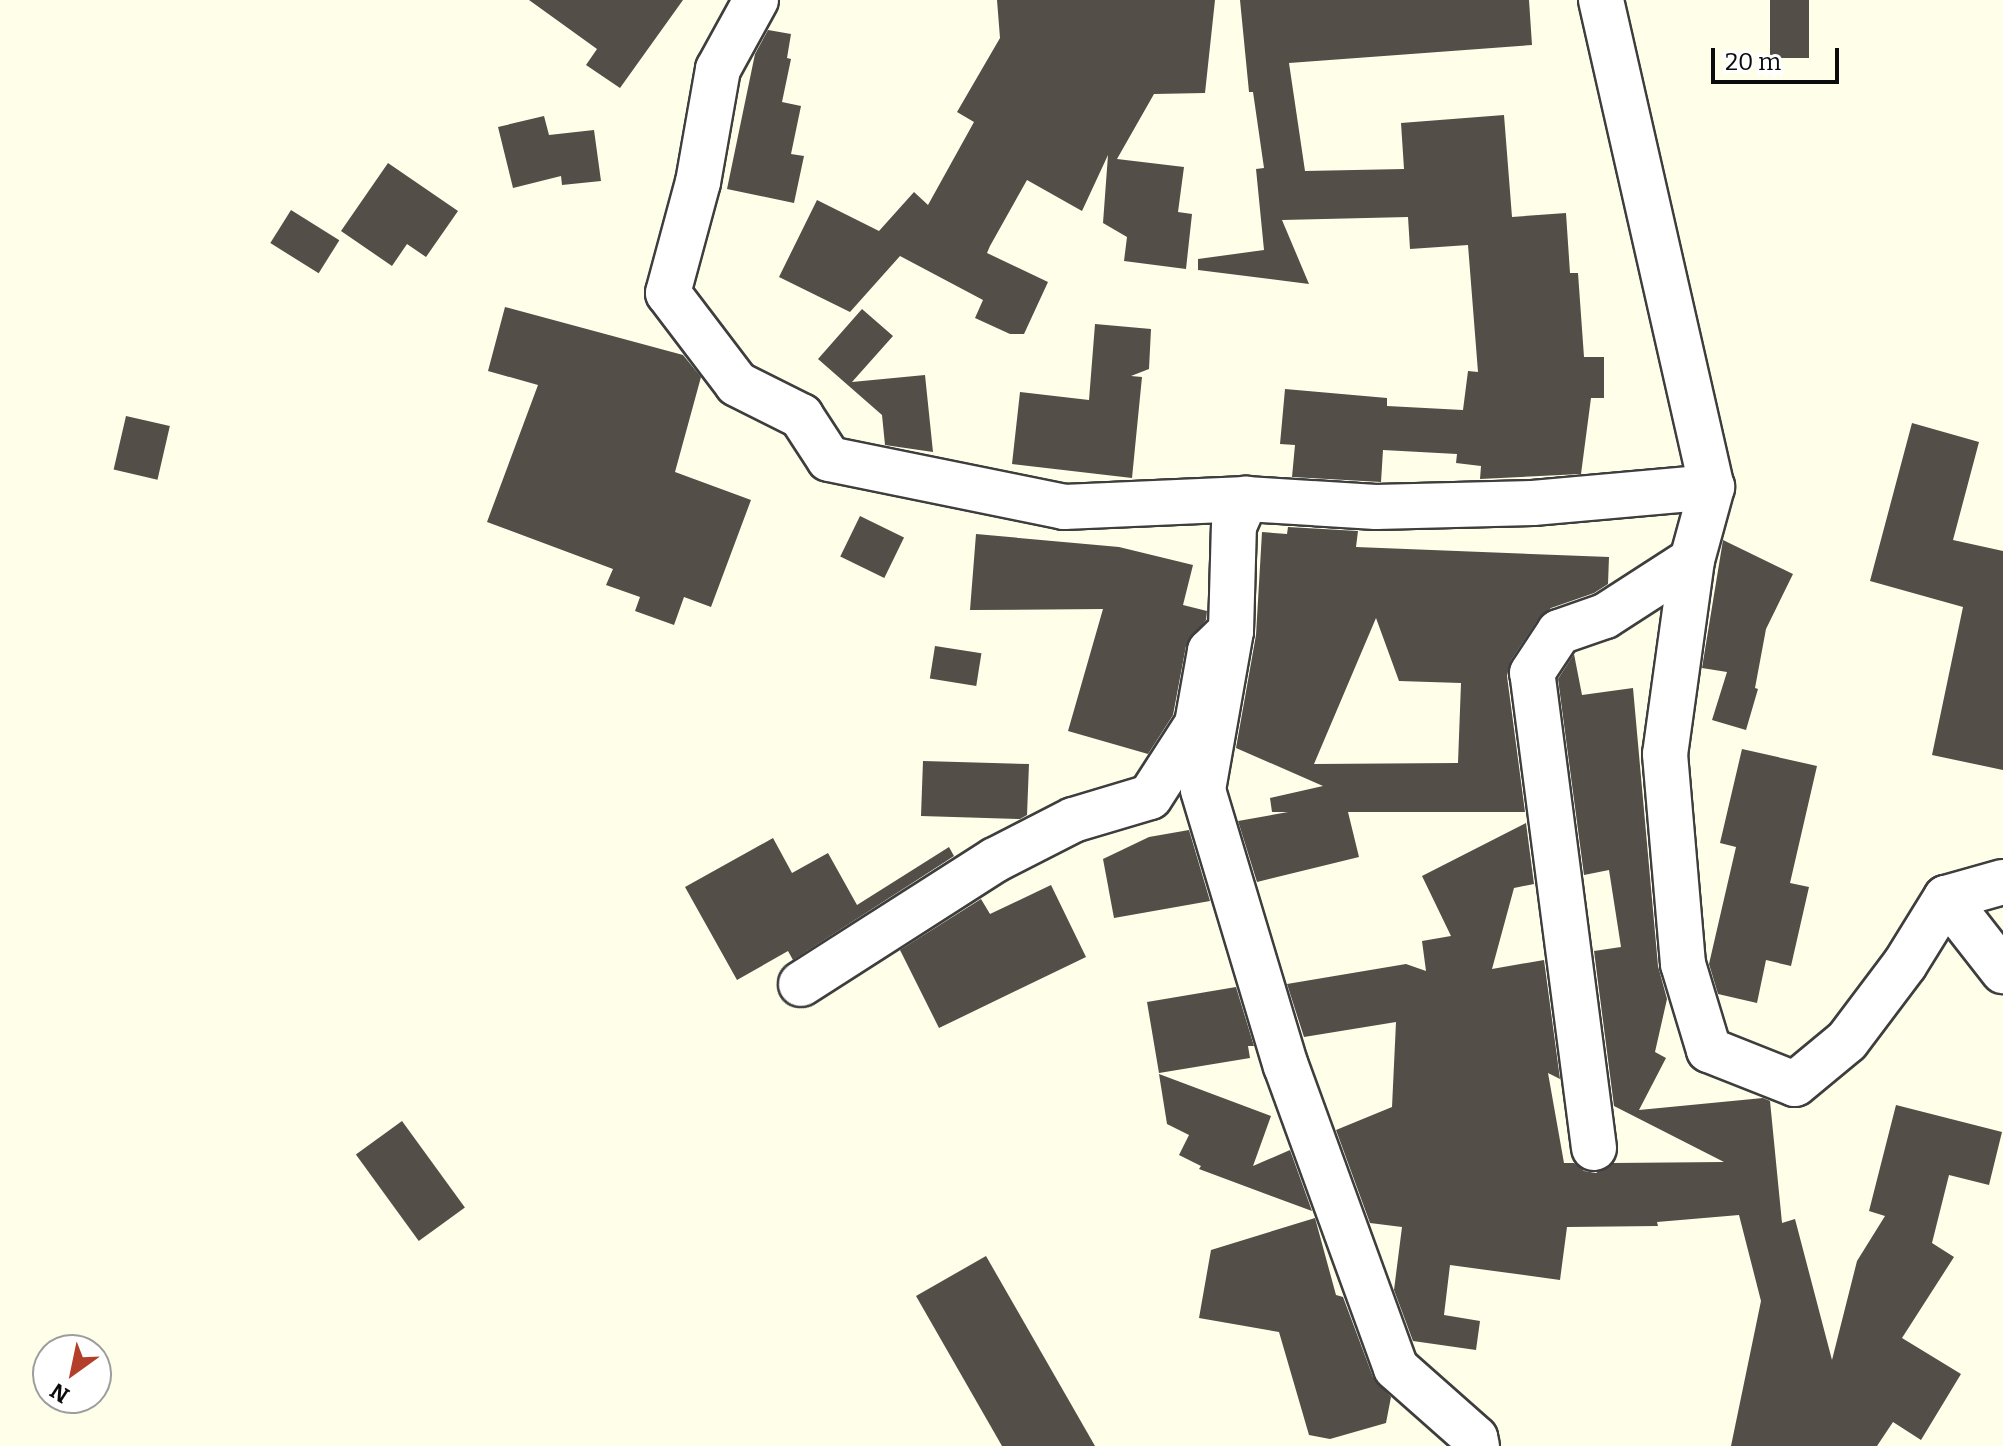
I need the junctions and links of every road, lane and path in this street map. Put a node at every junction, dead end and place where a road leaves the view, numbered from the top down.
1 (756, 0) edge
2 (1601, 0) edge
3 (1712, 487) junction
4 (1246, 499) junction
5 (1692, 560) junction
6 (1231, 631) junction
7 (2003, 882) edge
8 (1946, 898) junction
9 (2003, 971) edge
10 (801, 984) dead end
11 (1594, 1148) dead end
12 (1477, 1446) edge

1 - 4 street
2 - 3 street
3 - 4 street
3 - 5 street
4 - 6 street
5 - 8 street
5 - 11 street
6 - 10 street
6 - 12 street
7 - 8 street
8 - 9 street

